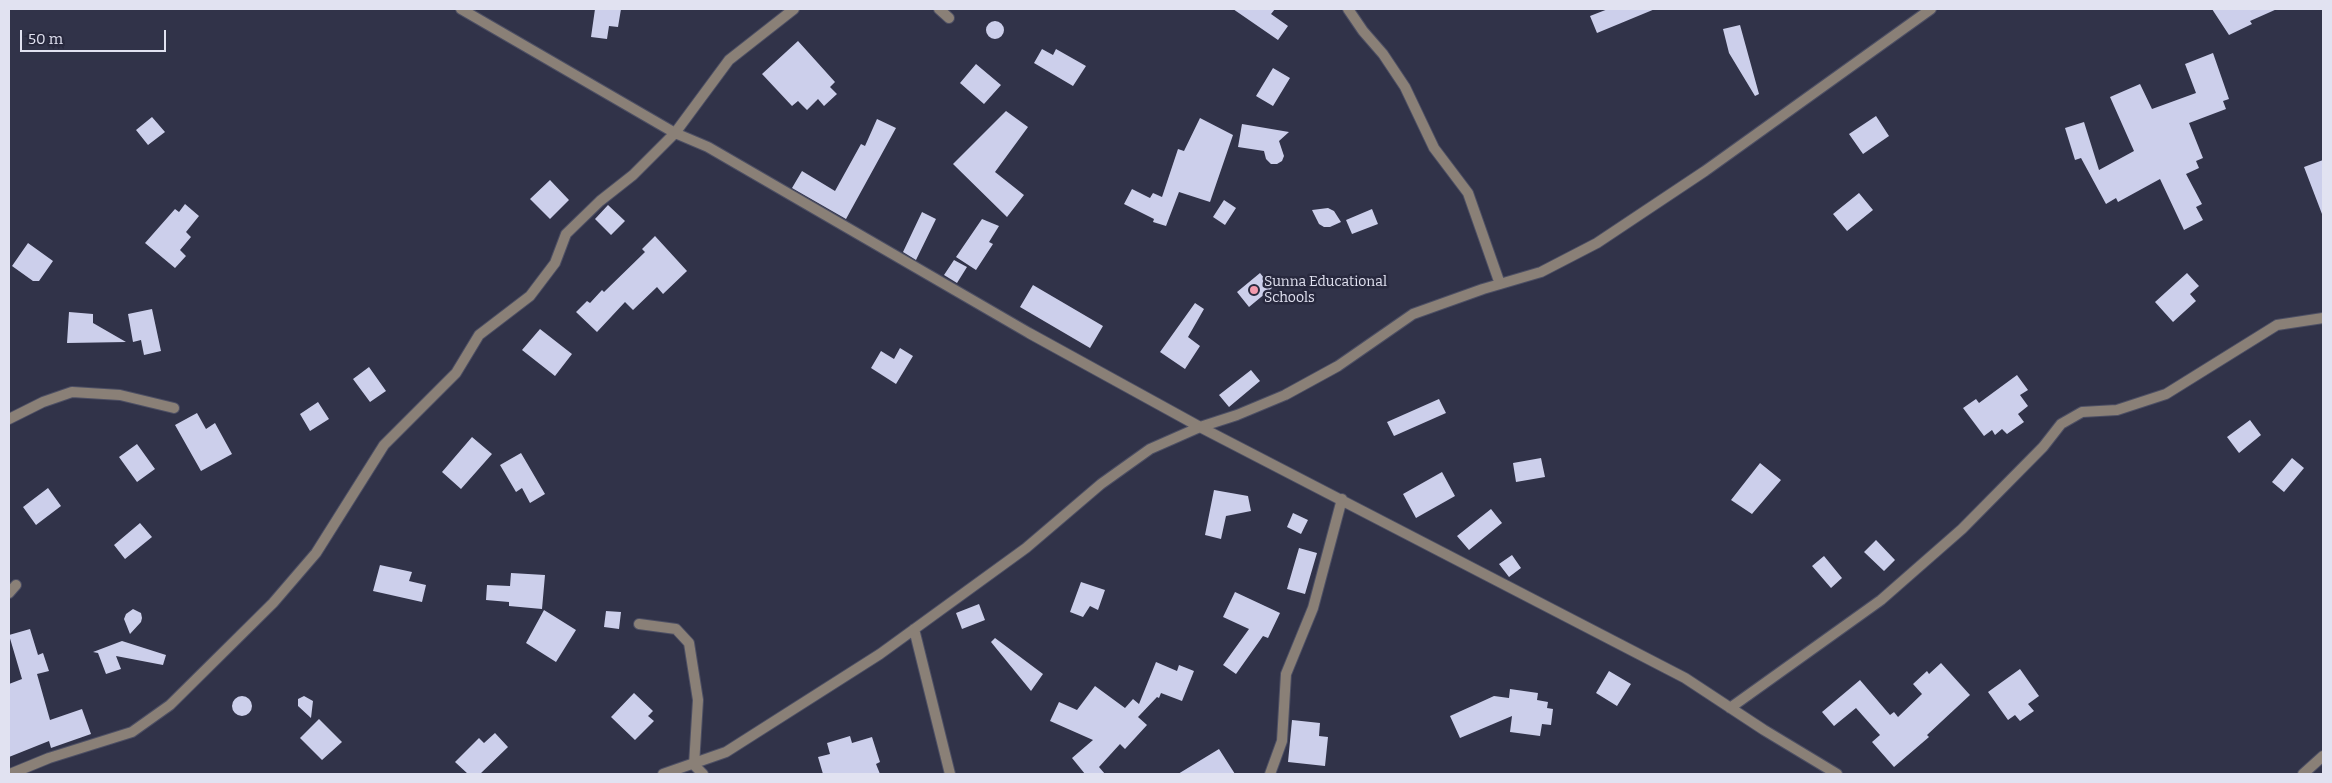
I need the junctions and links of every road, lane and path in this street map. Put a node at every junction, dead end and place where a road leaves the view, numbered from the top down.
1 (461, 9) edge
2 (794, 9) edge
3 (939, 9) edge
4 (1348, 9) edge
5 (1931, 9) edge
6 (949, 18) dead end
7 (675, 133) junction
8 (1500, 284) junction
9 (2323, 318) edge
10 (174, 408) dead end
11 (9, 419) edge
12 (1200, 427) junction
13 (1342, 499) junction
14 (16, 585) dead end
15 (9, 593) edge
16 (639, 624) dead end
17 (914, 629) junction
18 (1730, 708) junction
19 (2323, 756) edge
20 (694, 765) junction
21 (10, 774) edge
22 (662, 774) edge
23 (703, 774) edge
24 (950, 774) edge
25 (1270, 774) edge
26 (1837, 774) edge
27 (2303, 774) edge

1 - 7 street
2 - 7 street
3 - 6 street
4 - 8 street
5 - 8 street
7 - 12 street
7 - 21 street
8 - 12 street
9 - 18 street
10 - 11 street
12 - 13 street
12 - 17 street
13 - 18 street
13 - 25 street
14 - 15 street
16 - 20 street
17 - 20 street
17 - 24 street
18 - 26 street
19 - 27 street
20 - 22 street
20 - 23 street

